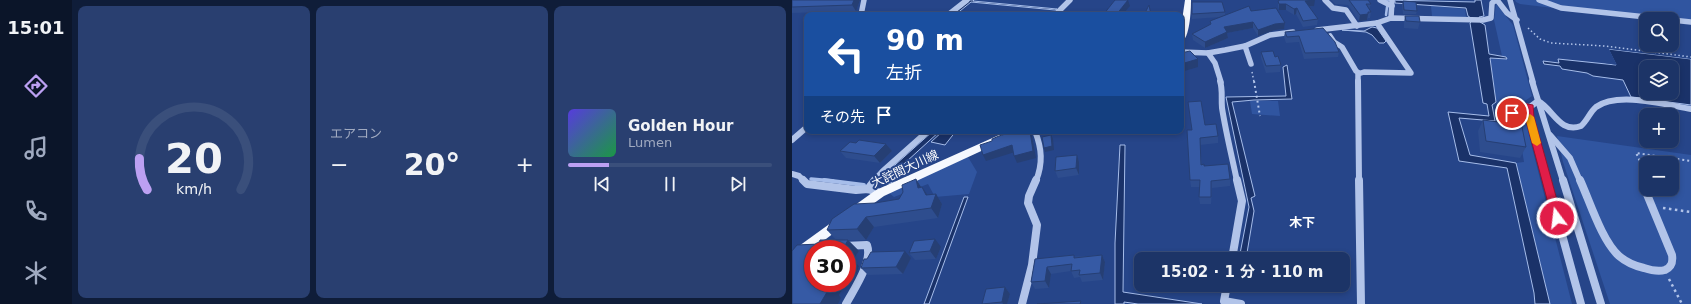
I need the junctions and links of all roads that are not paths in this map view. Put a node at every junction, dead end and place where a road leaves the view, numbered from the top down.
1 (864, 0) edge
2 (967, 0) edge
3 (1070, 0) edge
4 (1188, 0) edge
5 (1325, 0) edge
6 (1380, 0) edge
7 (1496, 0) edge
8 (1510, 0) edge
9 (1539, 0) edge
10 (1392, 3) edge
11 (862, 12) edge
12 (952, 12) edge
13 (1058, 12) edge
14 (1639, 16) edge
15 (1391, 18) junction
16 (1517, 20) junction
17 (1679, 21) edge
18 (1691, 22) edge
19 (1377, 23) junction
20 (1184, 24) edge
21 (1184, 24) edge
22 (1357, 26) junction
23 (1325, 30) junction
24 (1312, 31) edge
25 (1298, 32) edge
26 (1184, 35) edge
27 (1245, 46) junction
28 (1184, 52) edge
29 (1208, 53) junction
30 (1250, 64) road end
31 (1359, 73) junction
32 (1538, 101) junction
33 (1530, 107) junction
34 (1691, 109) edge
35 (1515, 128) edge
36 (804, 130) edge
37 (1548, 133) junction
38 (925, 134) edge
39 (1010, 134) edge
40 (1036, 134) edge
41 (792, 140) edge
42 (792, 174) edge
43 (868, 189) junction
44 (880, 193) junction
45 (1648, 196) edge
46 (816, 240) edge
47 (856, 245) edge
48 (804, 249) edge
49 (1233, 252) edge
50 (792, 258) edge
51 (856, 284) edge
52 (852, 292) edge
53 (1226, 292) edge
54 (846, 304) edge
55 (1022, 304) edge
56 (1241, 304) edge
57 (1361, 304) edge
58 (1581, 304) edge
59 (1601, 304) edge

1 - 11 street
2 - 12 street
3 - 13 street
4 - 21 main road
5 - 22 street
6 - 10 street
7 - 15 street
7 - 16 street
8 - 16 street
9 - 14 street
10 - 15 street
15 - 19 street
16 - 32 street
17 - 18 street
19 - 22 street
19 - 31 street
20 - 26 main road
22 - 23 street
23 - 24 street
23 - 31 street
25 - 27 street
27 - 29 street
27 - 30 street
28 - 29 street
29 - 49 street
31 - 57 street
32 - 33 street
32 - 34 street
32 - 37 street
33 - 35 street
33 - 58 street
36 - 41 street
37 - 45 street
37 - 59 street
38 - 43 street
39 - 44 main road, 大詫間大川線
40 - 55 street
42 - 43 street
43 - 44 street
44 - 46 main road, 大詫間大川線
47 - 51 street
48 - 50 main road, 大詫間大川線
52 - 54 street
53 - 56 street

